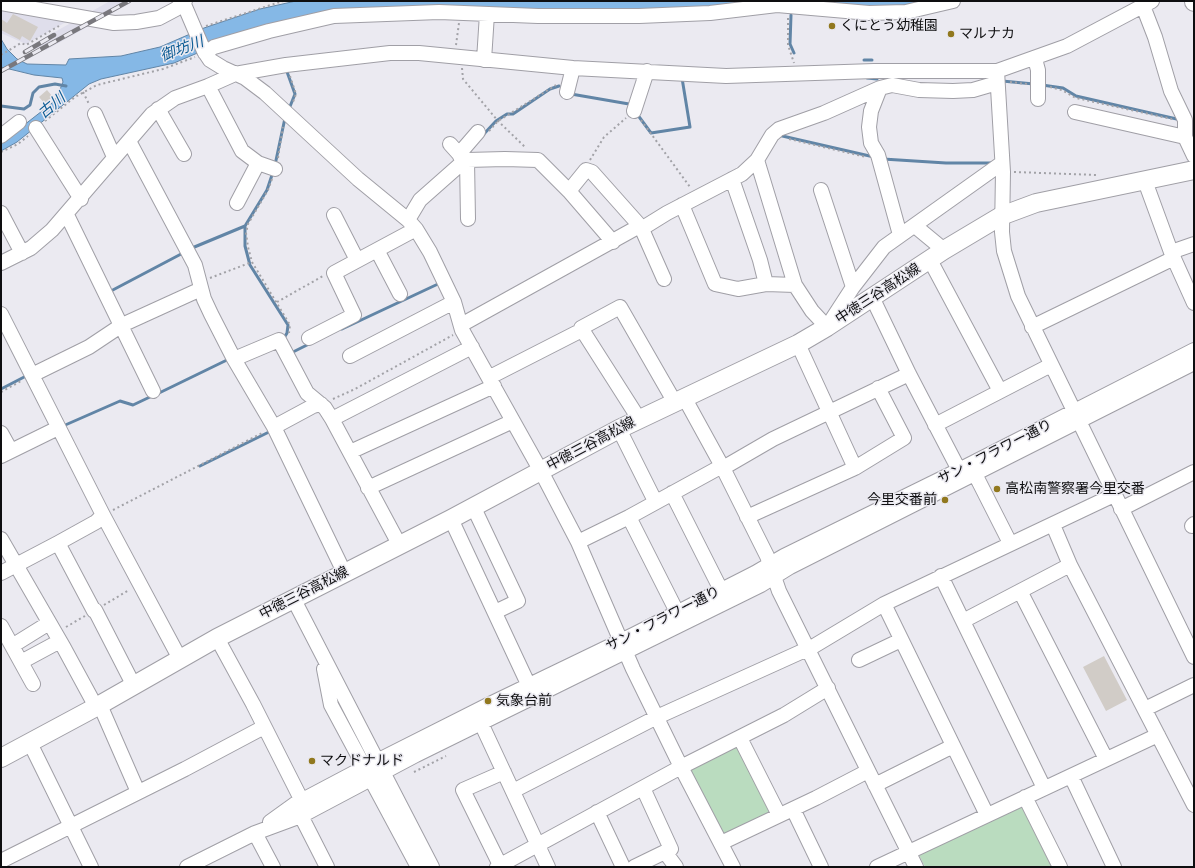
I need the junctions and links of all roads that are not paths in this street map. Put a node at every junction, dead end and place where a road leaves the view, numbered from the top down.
1 (953, 1) edge
2 (184, 2) edge
3 (1, 4) edge
4 (1148, 4) edge
5 (34, 6) edge
6 (487, 14) junction
7 (205, 52) junction
8 (1035, 59) junction
9 (484, 60) junction
10 (573, 68) junction
11 (905, 70) junction
12 (647, 71) junction
13 (235, 74) junction
14 (997, 77) junction
15 (208, 86) junction
16 (900, 86) junction
17 (880, 88) junction
18 (568, 89) road end
19 (1039, 92) road end
20 (158, 109) junction
21 (634, 111) road end
22 (1075, 112) dead end
23 (94, 114) dead end
24 (19, 122) dead end
25 (36, 128) road end
26 (483, 132) road end
27 (1, 136) edge
28 (1185, 137) junction
29 (129, 140) junction
30 (184, 154) dead end
31 (460, 155) junction
32 (1194, 156) edge
33 (114, 157) junction
34 (757, 160) junction
35 (258, 163) junction
36 (1003, 167) junction
37 (275, 168) road end
38 (1194, 170) edge
39 (732, 180) junction
40 (1145, 181) junction
41 (822, 190) dead end
42 (569, 191) junction
43 (81, 199) junction
44 (237, 203) dead end
45 (682, 205) junction
46 (1, 213) edge
47 (67, 215) junction
48 (334, 215) dead end
49 (1001, 216) junction
50 (468, 219) dead end
51 (412, 224) junction
52 (915, 226) junction
53 (641, 227) junction
54 (900, 235) junction
55 (613, 242) junction
56 (1194, 244) edge
57 (377, 250) junction
58 (944, 250) junction
59 (22, 253) junction
60 (1172, 255) junction
61 (358, 260) junction
62 (930, 260) junction
63 (1, 263) edge
64 (664, 279) dead end
65 (766, 284) junction
66 (201, 285) junction
67 (795, 285) junction
68 (852, 287) junction
69 (400, 294) dead end
70 (872, 297) junction
71 (454, 302) junction
72 (1194, 303) edge
73 (1, 314) edge
74 (122, 325) junction
75 (1032, 327) junction
76 (462, 328) junction
77 (827, 328) junction
78 (582, 330) junction
79 (309, 338) dead end
80 (798, 344) junction
81 (472, 347) junction
82 (1194, 350) edge
83 (350, 356) dead end
84 (234, 359) junction
85 (1194, 363) edge
86 (1051, 365) junction
87 (909, 374) junction
88 (32, 375) junction
89 (492, 382) junction
90 (878, 388) junction
91 (153, 391) dead end
92 (1000, 391) junction
93 (679, 399) junction
94 (322, 404) junction
95 (830, 412) junction
96 (1076, 417) junction
97 (332, 419) junction
98 (639, 419) junction
99 (512, 421) junction
100 (935, 425) junction
101 (274, 427) junction
102 (58, 428) junction
103 (619, 429) junction
104 (1, 433) edge
105 (350, 452) junction
106 (6, 453) edge
107 (722, 467) junction
108 (855, 468) junction
109 (541, 470) junction
110 (968, 470) junction
111 (1194, 472) edge
112 (368, 488) junction
113 (672, 493) junction
114 (1114, 495) junction
115 (655, 501) junction
116 (473, 506) junction
117 (1121, 509) junction
118 (103, 515) junction
119 (747, 516) junction
120 (629, 517) junction
121 (451, 519) junction
122 (1053, 525) junction
123 (1, 539) edge
124 (578, 542) junction
125 (58, 543) junction
126 (1010, 543) junction
127 (399, 544) junction
128 (15, 564) junction
129 (1070, 565) junction
130 (772, 570) junction
131 (344, 572) junction
132 (1, 573) edge
133 (941, 576) junction
134 (721, 590) junction
135 (1020, 591) junction
136 (293, 598) junction
137 (884, 604) junction
138 (495, 612) junction
139 (677, 612) junction
140 (963, 621) junction
141 (49, 623) junction
142 (1, 626) edge
143 (217, 638) junction
144 (901, 640) junction
145 (60, 641) junction
146 (12, 646) junction
147 (623, 646) junction
148 (808, 648) junction
149 (1194, 657) edge
150 (180, 660) junction
151 (859, 660) dead end
152 (21, 662) junction
153 (33, 684) dead end
154 (1194, 685) edge
155 (134, 686) junction
156 (529, 686) junction
157 (828, 688) junction
158 (98, 706) junction
159 (1145, 709) junction
160 (657, 717) junction
161 (481, 723) junction
162 (264, 727) junction
163 (1158, 735) junction
164 (740, 738) junction
165 (30, 743) junction
166 (953, 746) junction
167 (1, 758) edge
168 (1106, 760) junction
169 (681, 767) junction
170 (374, 770) junction
171 (868, 771) junction
172 (504, 772) junction
173 (1071, 776) junction
174 (875, 785) junction
175 (643, 788) junction
176 (1044, 788) junction
177 (513, 791) junction
178 (138, 792) junction
179 (1026, 797) junction
180 (1194, 806) edge
181 (299, 807) junction
182 (793, 809) junction
183 (598, 812) junction
184 (779, 815) junction
185 (987, 815) junction
186 (71, 826) junction
187 (255, 833) junction
188 (721, 843) junction
189 (538, 844) junction
190 (665, 852) junction
191 (909, 852) junction
192 (1, 861) edge
193 (505, 865) edge
194 (91, 867) edge
195 (187, 867) edge
196 (273, 867) edge
197 (327, 867) edge
198 (418, 867) edge
199 (432, 867) edge
200 (548, 867) edge
201 (623, 867) edge
202 (634, 867) edge
203 (676, 867) edge
204 (733, 867) edge
205 (821, 867) edge
206 (877, 867) edge
207 (916, 867) edge
208 (1060, 867) edge
209 (1114, 867) edge

1 - 6 street
2 - 5 street
2 - 7 street
3 - 5 street
4 - 8 street
4 - 28 street
6 - 7 street
6 - 9 street
7 - 13 street
8 - 14 street
8 - 19 street
9 - 10 street
9 - 13 street
10 - 12 street
10 - 18 street
11 - 12 street
11 - 14 street
11 - 16 street
12 - 21 street
13 - 15 street
13 - 51 street
14 - 16 street
14 - 36 street
15 - 20 street
15 - 35 street
16 - 17 street
17 - 34 street
17 - 54 street
20 - 29 street
20 - 30 street
22 - 28 street
23 - 33 street
24 - 27 street
25 - 43 street
26 - 31 street
28 - 32 street
29 - 33 street
29 - 66 street
31 - 42 street
31 - 50 street
31 - 51 street
33 - 43 street
34 - 39 street
34 - 67 street
35 - 37 street
35 - 44 street
36 - 49 street
36 - 52 street
38 - 40 main road, 中徳三谷高松線
39 - 45 street
39 - 65 street
40 - 49 main road, 中徳三谷高松線
40 - 60 street
41 - 68 street
42 - 53 street
42 - 55 street
43 - 47 street
45 - 53 street
45 - 65 street
46 - 59 street
47 - 59 street
47 - 74 street
48 - 61 street
49 - 58 main road, 中徳三谷高松線
49 - 75 street
51 - 57 street
51 - 71 street
52 - 54 street
52 - 58 street
53 - 55 street
53 - 64 street
54 - 68 street
55 - 76 street
56 - 60 street
57 - 61 street
57 - 69 street
58 - 62 main road, 中徳三谷高松線
59 - 63 street
60 - 72 street
60 - 75 street
61 - 79 street
62 - 70 main road, 中徳三谷高松線
62 - 92 street
65 - 67 street
66 - 74 street
66 - 84 street
67 - 77 street
68 - 77 street
70 - 77 main road, 中徳三谷高松線
70 - 87 street
71 - 76 street
71 - 83 street
73 - 88 street
74 - 88 street
74 - 91 street
75 - 86 street
76 - 81 street
77 - 80 main road, 中徳三谷高松線
78 - 89 street
78 - 93 street
78 - 98 street
80 - 93 main road, 中徳三谷高松線
80 - 95 street
81 - 89 street
81 - 97 street
82 - 96 street
84 - 94 street
84 - 101 street
85 - 96 street
86 - 92 street
86 - 96 street
87 - 90 street
87 - 100 street
88 - 102 street
89 - 99 street
89 - 105 street
90 - 95 street
90 - 108 street
92 - 100 street
93 - 98 main road, 中徳三谷高松線
93 - 107 street
94 - 97 street
94 - 101 street
95 - 107 street
95 - 108 street
96 - 110 street, サン・フラワー通り
96 - 114 street
97 - 105 street
98 - 103 main road, 中徳三谷高松線
99 - 109 street
99 - 112 street
100 - 110 street
101 - 131 street
102 - 106 street
102 - 118 street
103 - 109 main road, 中徳三谷高松線
103 - 115 street
104 - 106 street
105 - 112 street
107 - 113 street
107 - 119 street
108 - 119 street
109 - 116 main road, 中徳三谷高松線
109 - 124 street
110 - 126 street
110 - 130 street, サン・フラワー通り
111 - 117 street
112 - 127 street
113 - 115 street
113 - 134 street
114 - 117 street
114 - 122 street
115 - 120 street
116 - 121 main road, 中徳三谷高松線
116 - 138 street
117 - 149 street
118 - 125 street
118 - 150 street
119 - 130 street
120 - 124 street
120 - 139 street
121 - 127 main road, 中徳三谷高松線
121 - 138 street
122 - 126 street
122 - 129 street
123 - 128 street
124 - 147 street
125 - 128 street
125 - 155 street
126 - 133 street
127 - 131 main road, 中徳三谷高松線
128 - 132 street
128 - 141 street
129 - 135 street
129 - 159 street
130 - 134 street, サン・フラワー通り
130 - 147 street, サン・フラワー通り
130 - 148 street
131 - 136 main road, 中徳三谷高松線
133 - 137 street
133 - 140 street
134 - 139 street, サン・フラワー通り
135 - 140 street
135 - 168 street
136 - 143 main road, 中徳三谷高松線
136 - 170 street
137 - 144 street
137 - 148 street
138 - 156 street
139 - 147 street, サン・フラワー通り
140 - 176 street
141 - 145 street
141 - 146 street
142 - 146 street
143 - 150 main road, 中徳三谷高松線
143 - 162 street
144 - 151 street
144 - 166 street
145 - 152 street
145 - 158 street
146 - 152 street
147 - 156 street, サン・フラワー通り
147 - 160 street
147 - 161 street, サン・フラワー通り
148 - 157 street
148 - 160 street
150 - 155 main road, 中徳三谷高松線
152 - 153 street
154 - 159 street
155 - 158 main road, 中徳三谷高松線
156 - 170 street, サン・フラワー通り
157 - 164 street
157 - 171 street
158 - 165 main road, 中徳三谷高松線
158 - 178 street
159 - 163 street
160 - 169 street
160 - 177 street
161 - 170 street, サン・フラワー通り
161 - 172 street
162 - 178 street
162 - 181 street
163 - 168 street
163 - 180 street
164 - 169 street
164 - 184 street
165 - 167 main road, 中徳三谷高松線
165 - 186 street
166 - 174 street
166 - 185 street
168 - 173 street
169 - 175 street
169 - 188 street
170 - 181 street, サン・フラワー通り
170 - 198 street
170 - 199 street
171 - 174 street
171 - 182 street
172 - 177 street
172 - 193 street
173 - 176 street
173 - 209 street
174 - 191 street
175 - 183 street
175 - 190 street
176 - 179 street
177 - 189 street
178 - 186 street
179 - 185 street
179 - 208 street
181 - 187 street, サン・フラワー通り
181 - 197 street
182 - 184 street
182 - 205 street
183 - 189 street
183 - 201 street
184 - 188 street
185 - 191 street
186 - 192 street
186 - 194 street
187 - 195 street, サン・フラワー通り
187 - 196 street
188 - 204 street
189 - 193 street
189 - 200 street
190 - 202 street
190 - 203 street
191 - 206 street
191 - 207 street

